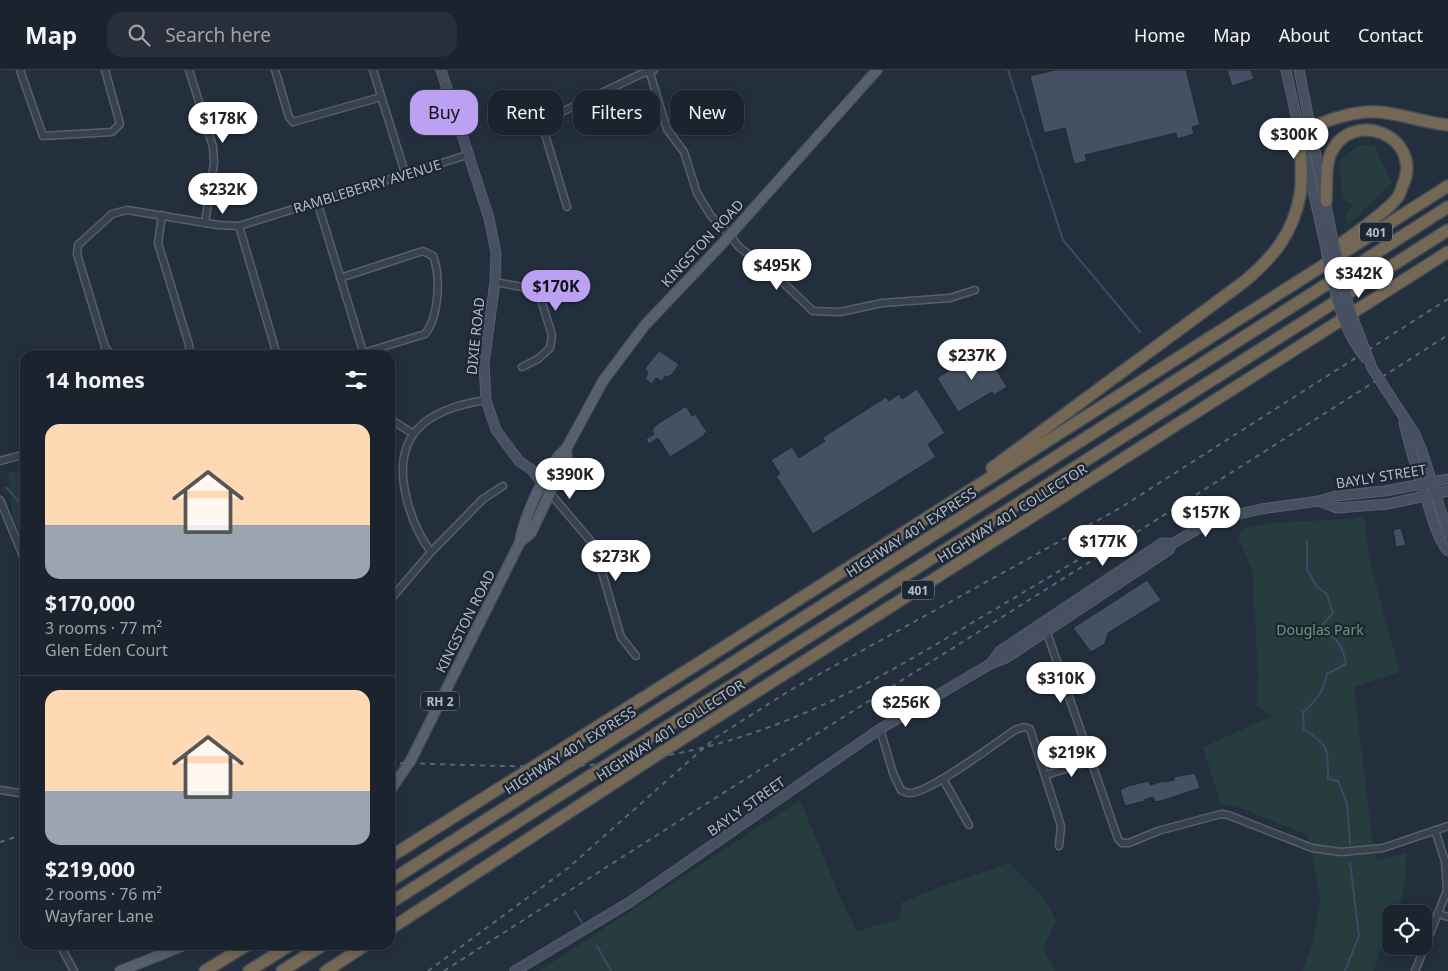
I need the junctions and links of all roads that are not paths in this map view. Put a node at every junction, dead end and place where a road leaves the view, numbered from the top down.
1 (20, 70) edge
2 (105, 70) edge
3 (189, 70) edge
4 (275, 70) edge
5 (373, 70) edge
6 (441, 70) edge
7 (651, 70) edge
8 (877, 70) edge
9 (1286, 70) edge
10 (1298, 70) edge
11 (382, 97) junction
12 (1448, 124) edge
13 (1311, 127) junction
14 (1296, 135) junction
15 (468, 155) junction
16 (405, 173) junction
17 (1448, 186) edge
18 (316, 201) junction
19 (1326, 201) junction
20 (567, 207) dead end
21 (1448, 208) edge
22 (162, 215) junction
23 (205, 223) junction
24 (239, 226) junction
25 (1448, 230) edge
26 (730, 235) junction
27 (1329, 242) junction
28 (1448, 252) edge
29 (340, 278) junction
30 (1305, 278) junction
31 (495, 282) junction
32 (975, 290) dead end
33 (108, 350) edge
34 (190, 350) edge
35 (276, 350) edge
36 (362, 350) edge
37 (375, 350) edge
38 (522, 367) dead end
39 (486, 400) junction
40 (1403, 417) junction
41 (395, 422) edge
42 (412, 433) junction
43 (566, 448) junction
44 (20, 455) edge
45 (0, 461) edge
46 (1448, 479) edge
47 (1433, 482) junction
48 (542, 484) junction
49 (1422, 484) junction
50 (503, 486) dead end
51 (1448, 491) edge
52 (549, 492) junction
53 (1436, 494) junction
54 (1426, 496) junction
55 (0, 500) edge
56 (1319, 501) junction
57 (944, 506) junction
58 (1448, 533) edge
59 (520, 542) junction
60 (20, 549) edge
61 (1448, 551) edge
62 (432, 552) junction
63 (395, 594) edge
64 (1045, 626) junction
65 (636, 656) dead end
66 (880, 729) junction
67 (1092, 760) junction
68 (1046, 775) junction
69 (943, 779) junction
70 (395, 784) edge
71 (0, 790) edge
72 (20, 793) edge
73 (969, 825) dead end
74 (1448, 826) edge
75 (1435, 830) junction
76 (1058, 846) dead end
77 (395, 854) edge
78 (395, 878) edge
79 (395, 900) edge
80 (1438, 914) junction
81 (1448, 917) edge
82 (395, 926) edge
83 (63, 950) edge
84 (172, 950) edge
85 (239, 950) edge
86 (282, 950) edge
87 (315, 950) edge
88 (358, 950) edge
89 (74, 971) edge
90 (120, 971) edge
91 (205, 971) edge
92 (249, 971) edge
93 (282, 971) edge
94 (326, 971) edge
95 (515, 971) edge
96 (1415, 971) edge

1 - 2 street
3 - 23 street
4 - 11 street
5 - 11 street
6 - 15 main road, DIXIE ROAD
7 - 20 street
7 - 26 street
8 - 26 main road, KINGSTON ROAD / RH 2
9 - 14 main road
10 - 13 main road
11 - 16 street
12 - 13 highway
13 - 14 highway
13 - 19 main road
14 - 27 main road
14 - 57 highway
15 - 16 street, RAMBLEBERRY AVENUE
15 - 31 main road, DIXIE ROAD
16 - 18 street, RAMBLEBERRY AVENUE
17 - 30 highway, 401
18 - 24 street, RAMBLEBERRY AVENUE
18 - 29 street
19 - 27 main road
19 - 30 highway
21 - 78 highway, HIGHWAY 401 EXPRESS / 401
22 - 23 street, RAMBLEBERRY AVENUE
22 - 33 street, RAMBLEBERRY AVENUE
22 - 34 street
23 - 24 street, RAMBLEBERRY AVENUE
24 - 35 street
25 - 79 highway, 401
26 - 32 street
26 - 43 main road, KINGSTON ROAD / RH 2
27 - 40 main road, bridge
28 - 82 highway, HIGHWAY 401 COLLECTOR / 401
29 - 36 street
29 - 37 street
30 - 57 highway, 401
31 - 38 street
31 - 39 main road, DIXIE ROAD
39 - 42 street
39 - 48 main road, DIXIE ROAD
40 - 47 main road
40 - 49 main road
41 - 42 street
42 - 62 street
43 - 48 main road, KINGSTON ROAD / RH 2
43 - 52 main road, KINGSTON ROAD / RH 2
44 - 45 street
46 - 47 main road, BAYLY STREET
47 - 49 main road, BAYLY STREET
47 - 53 main road
48 - 52 main road, DIXIE ROAD
48 - 59 main road, KINGSTON ROAD / RH 2
49 - 54 main road
49 - 56 main road, BAYLY STREET
50 - 62 street
51 - 53 main road, BAYLY STREET
52 - 59 main road, KINGSTON ROAD / RH 2
52 - 65 street, DIXIE ROAD
53 - 54 main road, BAYLY STREET
53 - 58 main road
54 - 56 main road, BAYLY STREET
54 - 61 main road
55 - 60 street
56 - 64 main road, BAYLY STREET
57 - 77 highway, 401
59 - 70 main road, KINGSTON ROAD / RH 2
62 - 63 street
64 - 66 main road, BAYLY STREET
64 - 67 street
66 - 69 street
66 - 95 main road, BAYLY STREET
67 - 68 street
67 - 75 street
68 - 69 street
68 - 76 street
69 - 73 street
71 - 72 street
74 - 75 street
75 - 80 street
80 - 81 street
80 - 96 street
83 - 89 street
84 - 90 main road
85 - 91 highway
86 - 92 highway
87 - 93 highway
88 - 94 highway

